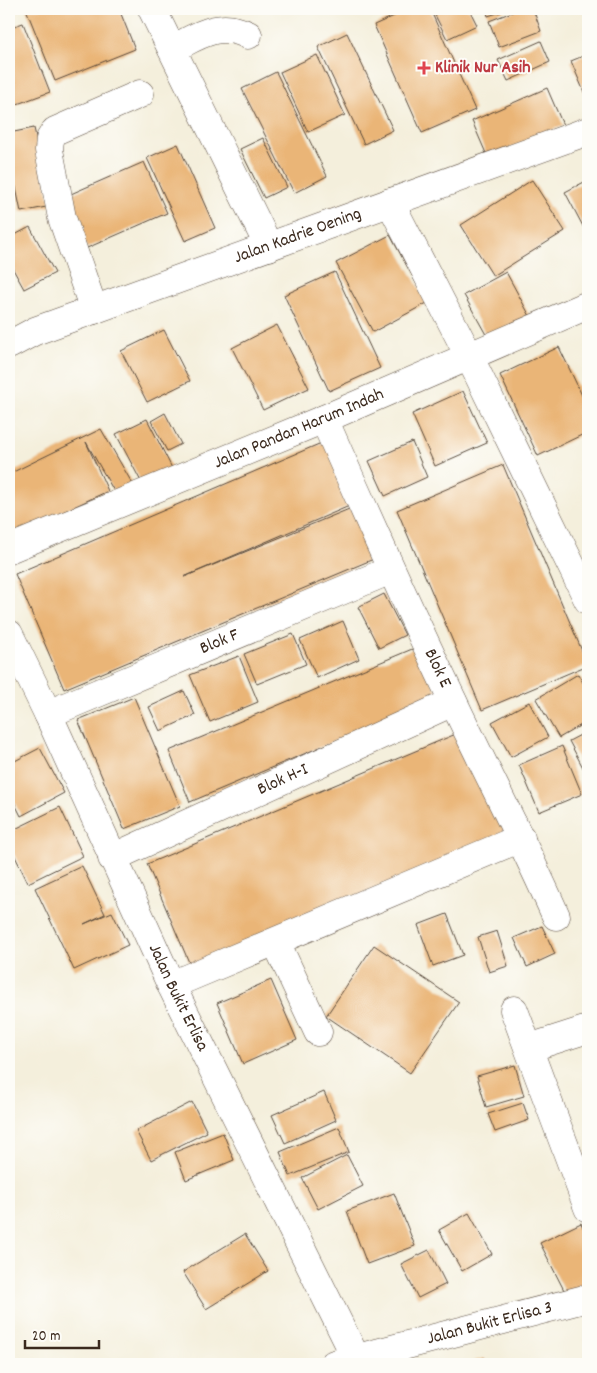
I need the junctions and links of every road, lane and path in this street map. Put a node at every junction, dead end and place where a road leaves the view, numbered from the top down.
1 (152, 9) edge
2 (248, 35) dead end
3 (172, 49) junction
4 (140, 94) dead end
5 (588, 131) edge
6 (390, 202) junction
7 (270, 247) junction
8 (588, 305) edge
9 (94, 310) junction
10 (9, 345) edge
11 (469, 356) junction
12 (324, 419) junction
13 (9, 549) edge
14 (391, 570) junction
15 (588, 600) edge
16 (9, 634) edge
17 (453, 702) junction
18 (48, 714) junction
19 (521, 838) junction
20 (112, 858) junction
21 (556, 916) dead end
22 (276, 942) junction
23 (171, 985) junction
24 (514, 1010) dead end
25 (588, 1029) edge
26 (318, 1032) dead end
27 (528, 1048) junction
28 (582, 1173) edge
29 (588, 1208) edge
30 (588, 1298) edge
31 (345, 1361) edge

1 - 3 street
2 - 3 street
3 - 7 street
4 - 9 street
5 - 6 street, Jalan Kadrie Oening
6 - 7 street, Jalan Kadrie Oening
6 - 11 street
7 - 9 street, Jalan Kadrie Oening
8 - 11 street, Jalan Pandan Harum Indah
9 - 10 street, Jalan Kadrie Oening
11 - 12 street, Jalan Pandan Harum Indah
11 - 15 street
12 - 13 street, Jalan Pandan Harum Indah
12 - 14 street, Blok E
14 - 17 street, Blok E
14 - 18 street, Blok F
16 - 18 street, Jalan Bukit Erlisa
17 - 19 street, Blok E
17 - 20 street, Blok H-I
18 - 20 street, Jalan Bukit Erlisa
19 - 21 street, Blok E
19 - 22 street
20 - 23 street, Jalan Bukit Erlisa
22 - 23 street
22 - 26 street
23 - 31 street, Jalan Bukit Erlisa
24 - 27 street
25 - 27 street
27 - 28 street
28 - 29 street
30 - 31 street, Jalan Bukit Erlisa 3

